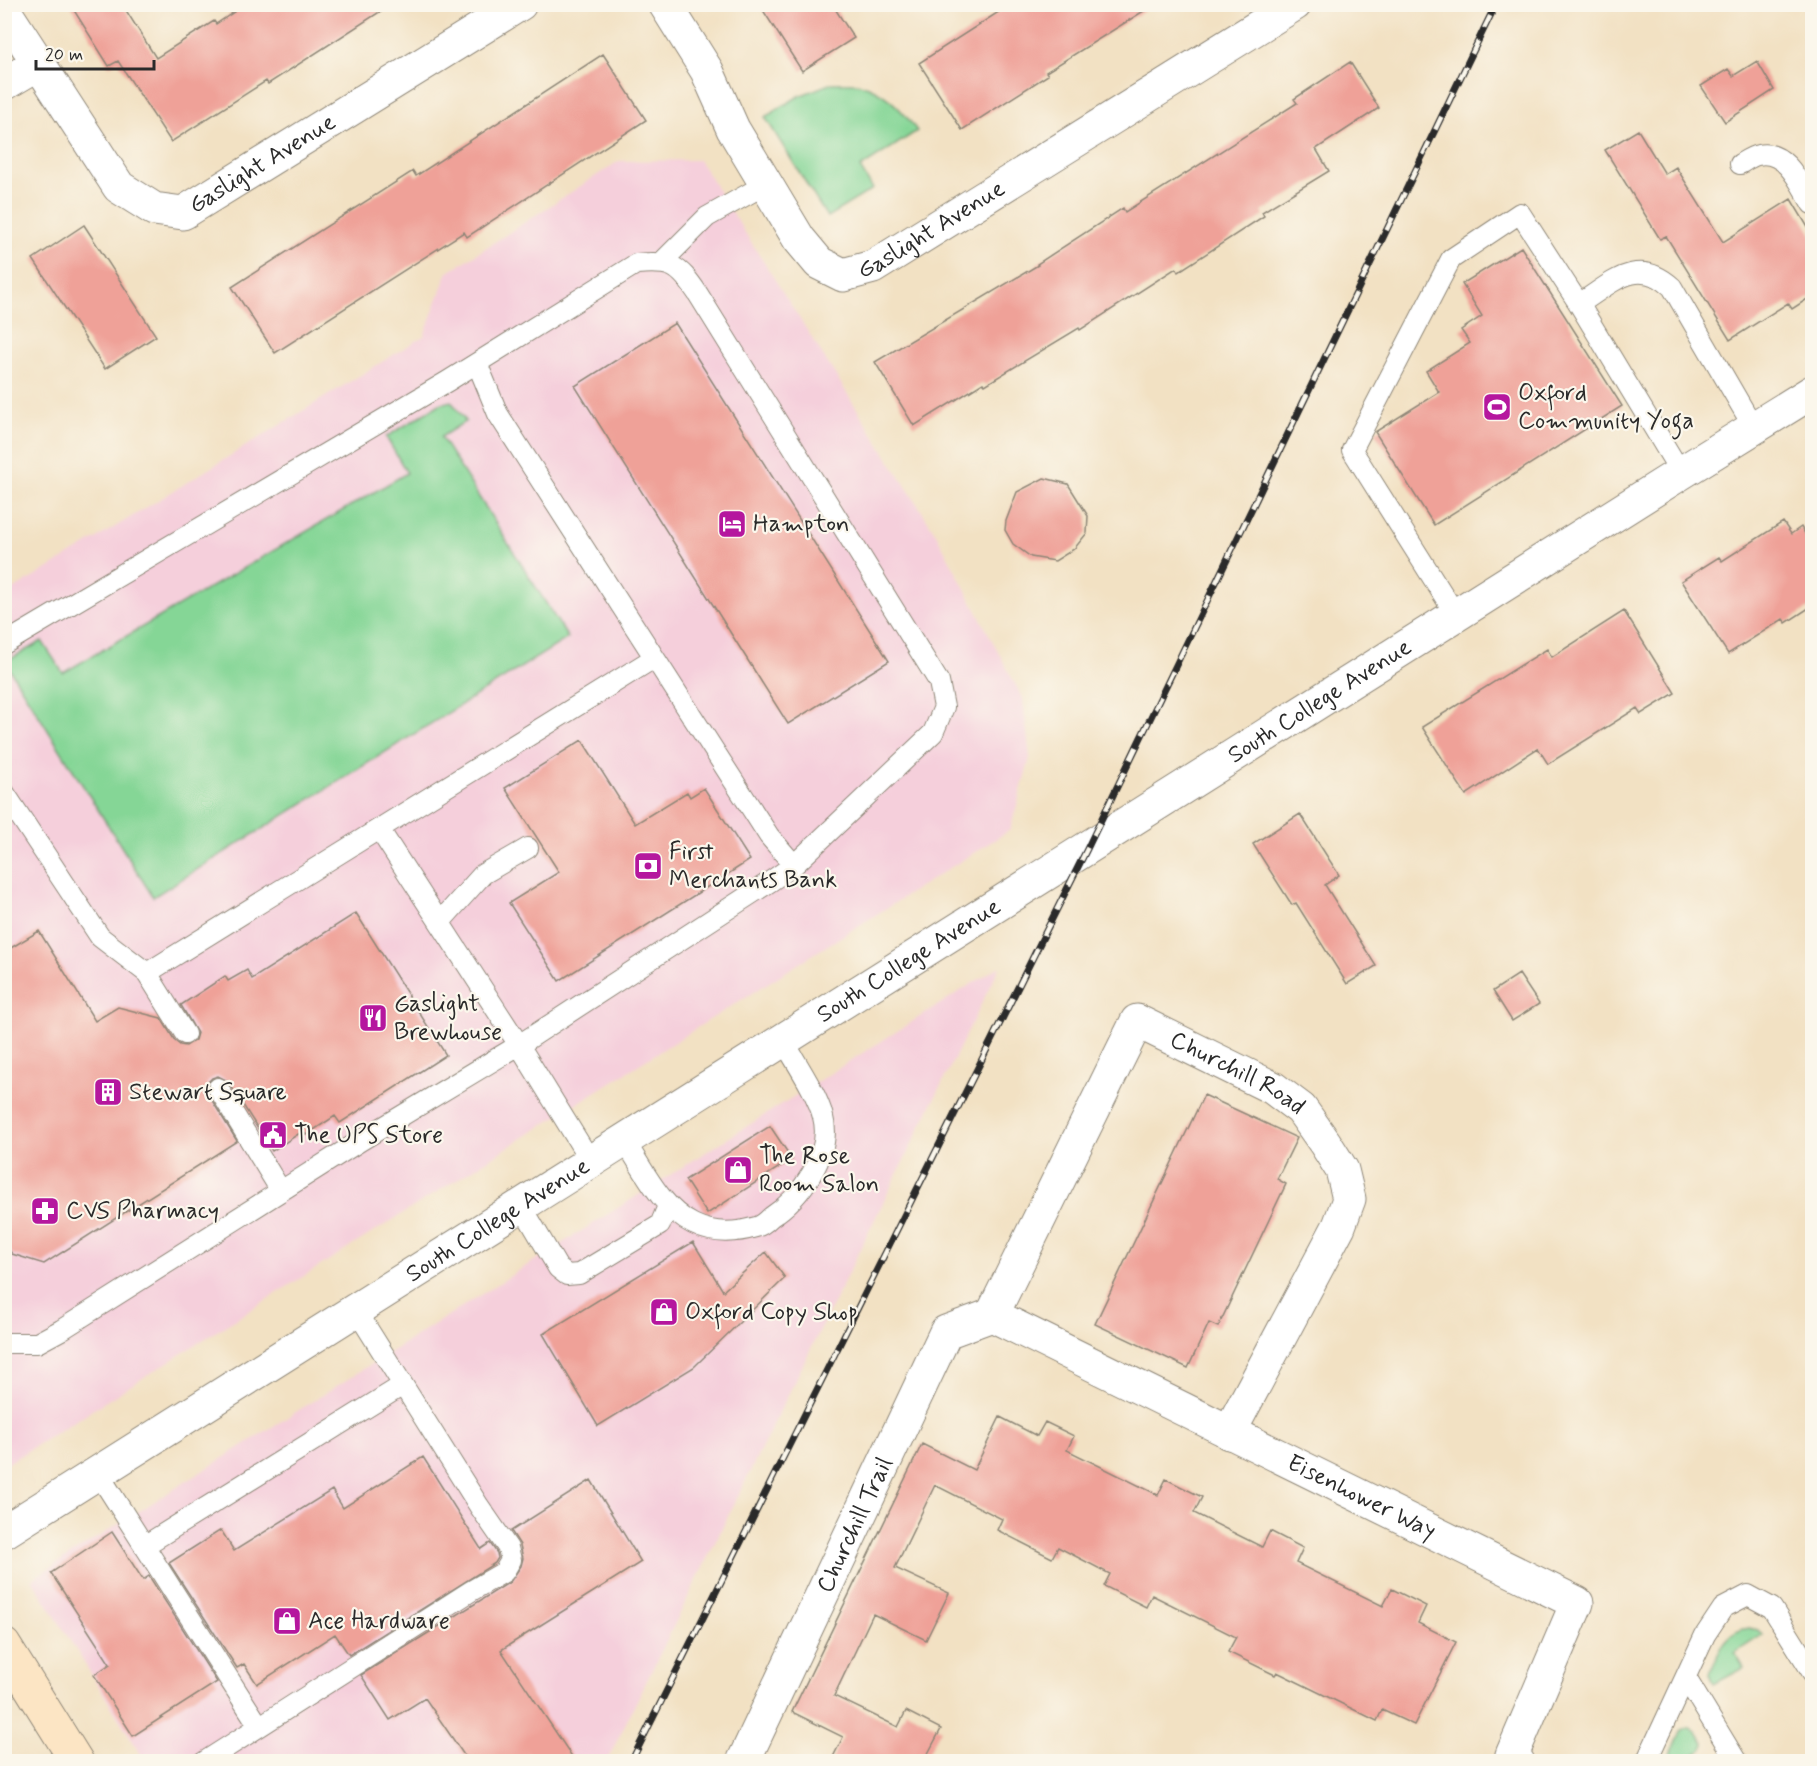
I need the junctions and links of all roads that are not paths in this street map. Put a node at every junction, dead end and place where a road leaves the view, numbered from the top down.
1 (520, 4) edge
2 (665, 4) edge
3 (1295, 4) edge
4 (4, 10) edge
5 (38, 64) junction
6 (4, 84) edge
7 (1740, 164) dead end
8 (766, 184) junction
9 (1812, 204) edge
10 (662, 262) junction
11 (1579, 303) junction
12 (477, 363) junction
13 (1809, 403) edge
14 (1754, 428) junction
15 (1681, 473) junction
16 (1456, 615) junction
17 (4, 644) edge
18 (654, 658) junction
19 (4, 792) edge
20 (379, 829) junction
21 (528, 848) dead end
22 (794, 865) junction
23 (440, 922) junction
24 (147, 973) junction
25 (185, 1034) dead end
26 (783, 1040) junction
27 (519, 1045) junction
28 (218, 1088) dead end
29 (624, 1140) junction
30 (591, 1162) junction
31 (281, 1191) junction
32 (521, 1206) junction
33 (668, 1206) junction
34 (356, 1310) junction
35 (992, 1315) junction
36 (4, 1343) edge
37 (403, 1385) junction
38 (1229, 1433) junction
39 (98, 1473) junction
40 (4, 1532) edge
41 (144, 1546) junction
42 (4, 1645) edge
43 (1812, 1672) edge
44 (1686, 1678) junction
45 (259, 1726) junction
46 (77, 1761) edge
47 (204, 1761) edge
48 (743, 1761) edge
49 (1518, 1761) edge
50 (1646, 1761) edge
51 (1737, 1761) edge

1 - 5 street, Gaslight Avenue
2 - 8 street, Gaslight Avenue
3 - 8 street, Gaslight Avenue
4 - 5 street, Gaslight Avenue
5 - 6 street
7 - 9 lane
8 - 10 lane
10 - 12 lane
10 - 22 lane
11 - 14 lane
11 - 15 lane
11 - 16 lane
12 - 17 lane
12 - 18 lane
13 - 14 street, South College Avenue
14 - 15 street, South College Avenue
15 - 16 street, South College Avenue
16 - 26 street, South College Avenue
18 - 20 lane
18 - 22 lane
19 - 24 lane
20 - 23 lane
20 - 24 lane
21 - 23 lane
22 - 27 lane
23 - 27 lane
24 - 25 lane
26 - 29 street, South College Avenue
26 - 33 lane
27 - 30 lane
27 - 31 lane
28 - 31 lane
29 - 30 street, South College Avenue
29 - 33 lane
30 - 32 street, South College Avenue
31 - 36 lane
32 - 33 lane
32 - 34 street, South College Avenue
34 - 37 lane
34 - 39 street, South College Avenue
35 - 38 street, Eisenhower Way
35 - 38 street, Churchill Road
35 - 48 street, Churchill Trail
37 - 41 lane
37 - 45 lane
38 - 49 street, Eisenhower Way
39 - 40 street, South College Avenue
39 - 41 lane
41 - 45 lane
42 - 46 street
43 - 44 lane
44 - 50 lane
44 - 51 lane
45 - 47 lane

